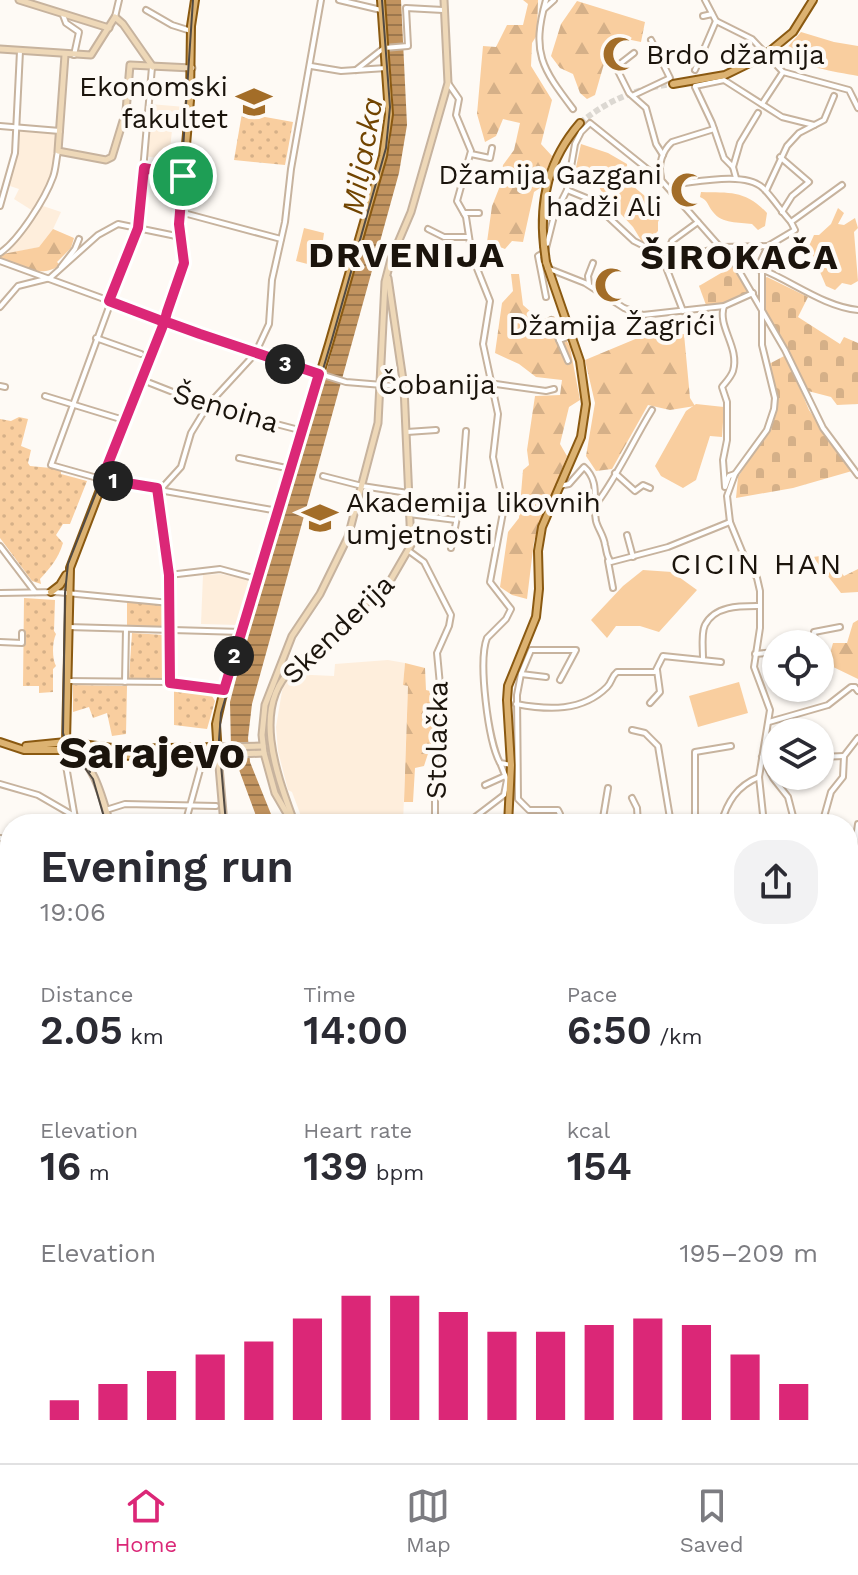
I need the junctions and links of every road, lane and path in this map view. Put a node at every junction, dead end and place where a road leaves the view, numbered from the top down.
1 (19, 0) edge
2 (119, 0) edge
3 (195, 0) edge
4 (321, 0) edge
5 (339, 0) edge
6 (381, 0) edge
7 (444, 0) edge
8 (546, 0) edge
9 (554, 0) edge
10 (705, 0) edge
11 (813, 0) edge
12 (146, 10) dead end
13 (381, 10) junction
14 (443, 10) junction
15 (543, 11) junction
16 (712, 14) junction
17 (63, 15) junction
18 (703, 16) dead end
19 (115, 17) junction
20 (716, 21) junction
21 (109, 28) junction
22 (191, 31) junction
23 (651, 40) dead end
24 (386, 48) junction
25 (0, 49) edge
26 (20, 50) junction
27 (634, 53) dead end
28 (65, 55) junction
29 (74, 55) junction
30 (311, 66) junction
31 (153, 67) junction
32 (192, 68) junction
33 (386, 68) junction
34 (356, 70) junction
35 (695, 70) dead end
36 (783, 72) junction
37 (448, 83) junction
38 (673, 84) tunnel mouth
39 (694, 84) junction
40 (855, 93) edge
41 (633, 95) junction
42 (834, 96) dead end
43 (762, 104) junction
44 (858, 108) edge
45 (573, 109) dead end
46 (758, 113) dead end
47 (580, 123) tunnel mouth
48 (814, 125) junction
49 (0, 126) edge
50 (17, 129) junction
51 (714, 129) junction
52 (60, 131) junction
53 (492, 148) dead end
54 (58, 151) junction
55 (471, 154) junction
56 (663, 155) junction
57 (780, 157) junction
58 (733, 167) junction
59 (144, 168) junction
60 (183, 176) junction
61 (736, 178) junction
62 (661, 180) junction
63 (842, 185) dead end
64 (669, 188) junction
65 (567, 190) junction
66 (766, 191) junction
67 (0, 206) edge
68 (543, 208) junction
69 (180, 212) junction
70 (782, 212) junction
71 (464, 213) junction
72 (479, 213) dead end
73 (554, 216) junction
74 (698, 222) junction
75 (791, 222) junction
76 (542, 225) junction
77 (551, 226) junction
78 (138, 228) junction
79 (428, 229) dead end
80 (181, 237) junction
81 (468, 237) junction
82 (79, 239) dead end
83 (281, 239) junction
84 (768, 246) junction
85 (719, 248) junction
86 (0, 253) edge
87 (666, 254) junction
88 (0, 261) edge
89 (593, 263) dead end
90 (735, 264) junction
91 (547, 265) junction
92 (60, 269) junction
93 (760, 270) junction
94 (388, 273) junction
95 (47, 279) junction
96 (590, 286) junction
97 (753, 293) junction
98 (546, 297) dead end
99 (109, 301) junction
100 (724, 306) junction
101 (0, 307) edge
102 (858, 310) edge
103 (683, 311) junction
104 (761, 311) junction
105 (551, 320) dead end
106 (164, 321) junction
107 (570, 336) junction
108 (96, 338) junction
109 (559, 340) junction
110 (141, 354) dead end
111 (255, 354) junction
112 (568, 361) dead end
113 (322, 375) junction
114 (150, 383) dead end
115 (489, 383) junction
116 (382, 386) junction
117 (404, 387) junction
118 (554, 389) dead end
119 (45, 396) dead end
120 (73, 403) junction
121 (208, 405) junction
122 (652, 410) dead end
123 (127, 421) junction
124 (436, 430) dead end
125 (303, 431) junction
126 (466, 431) dead end
127 (407, 432) junction
128 (239, 458) dead end
129 (291, 469) junction
130 (615, 473) junction
131 (735, 474) junction
132 (858, 475) edge
133 (323, 476) dead end
134 (102, 479) junction
135 (362, 486) junction
136 (559, 486) junction
137 (159, 488) junction
138 (650, 488) dead end
139 (408, 493) junction
140 (596, 504) junction
141 (582, 507) dead end
142 (278, 511) junction
143 (409, 514) junction
144 (456, 520) junction
145 (730, 522) junction
146 (627, 535) dead end
147 (0, 546) edge
148 (451, 548) dead end
149 (409, 551) junction
150 (633, 557) junction
151 (608, 561) junction
152 (70, 568) junction
153 (169, 575) junction
154 (257, 579) junction
155 (613, 588) dead end
156 (35, 592) junction
157 (51, 592) junction
158 (0, 593) edge
159 (68, 593) junction
160 (170, 603) junction
161 (760, 606) junction
162 (68, 627) junction
163 (840, 627) dead end
164 (126, 629) junction
165 (170, 630) junction
166 (822, 630) edge
167 (242, 632) junction
168 (22, 633) dead end
169 (0, 642) edge
170 (762, 653) edge
171 (755, 654) junction
172 (703, 658) junction
173 (721, 662) dead end
174 (280, 663) junction
175 (292, 669) junction
176 (657, 670) junction
177 (521, 674) junction
178 (546, 677) dead end
179 (560, 680) dead end
180 (67, 681) junction
181 (125, 682) junction
182 (170, 683) junction
183 (508, 686) junction
184 (518, 688) junction
185 (224, 690) junction
186 (858, 691) edge
187 (650, 703) dead end
188 (516, 704) junction
189 (770, 718) edge
190 (778, 718) edge
191 (632, 730) dead end
192 (858, 738) edge
193 (0, 742) edge
194 (94, 744) junction
195 (65, 746) junction
196 (731, 746) dead end
197 (263, 749) junction
198 (271, 749) junction
199 (218, 751) junction
200 (80, 753) junction
201 (204, 755) junction
202 (762, 755) edge
203 (834, 756) edge
204 (844, 756) junction
205 (500, 763) junction
206 (511, 765) junction
207 (506, 775) junction
208 (759, 777) junction
209 (0, 784) edge
210 (485, 785) dead end
211 (513, 785) junction
212 (608, 788) dead end
213 (782, 790) edge
214 (632, 798) dead end
215 (191, 805) junction
216 (216, 806) dead end
217 (106, 810) junction
218 (71, 814) edge
219 (76, 814) edge
220 (107, 814) edge
221 (188, 814) edge
222 (223, 814) edge
223 (288, 814) edge
224 (291, 814) edge
225 (435, 814) edge
226 (480, 814) edge
227 (509, 814) edge
228 (560, 814) edge
229 (604, 814) edge
230 (638, 814) edge
231 (669, 814) edge
232 (695, 814) edge
233 (724, 814) edge
234 (763, 814) edge
235 (792, 814) edge
236 (825, 814) edge

1 - 17 main road
2 - 19 street
3 - 22 main road
4 - 30 street
5 - 13 street
6 - 13 main road
7 - 14 main road
8 - 15 street
9 - 15 street
10 - 16 street
11 - 39 main road, bridge
12 - 22 street
13 - 24 main road
14 - 24 street
14 - 37 main road
15 - 45 street
16 - 18 street
16 - 20 street
17 - 21 main road
17 - 29 street
19 - 21 main road
19 - 31 main road
20 - 35 street
20 - 36 street
21 - 29 main road
22 - 32 main road
23 - 41 street
24 - 33 main road
24 - 34 street
25 - 26 main road
26 - 28 main road
26 - 50 street
27 - 41 street
28 - 29 main road
28 - 52 main road
30 - 34 street
30 - 83 street
31 - 32 main road
31 - 54 main road
31 - 59 street
32 - 60 main road
33 - 34 street
33 - 113 main road
36 - 40 street
36 - 43 street
37 - 55 street
37 - 94 main road
38 - 39 main road
39 - 43 street
39 - 51 street
40 - 44 street
41 - 56 street
42 - 48 street
43 - 48 street
46 - 58 street
47 - 68 main road
48 - 57 street
49 - 50 street
50 - 52 street
50 - 67 street
51 - 56 street
51 - 58 street
52 - 54 main road
53 - 55 street
54 - 86 street
55 - 71 street
56 - 62 street
57 - 66 street
57 - 70 street
58 - 61 street
59 - 60 street
59 - 78 street
60 - 69 main road
61 - 64 street
61 - 66 street
62 - 64 street
62 - 65 street
63 - 75 street
64 - 74 street
65 - 73 street
65 - 87 street
66 - 70 street
68 - 73 street
68 - 76 main road
69 - 80 main road
69 - 83 street
70 - 75 street
71 - 72 street
71 - 81 street
73 - 77 street
74 - 85 street
74 - 87 street
75 - 84 street
76 - 77 street
76 - 91 main road, bridge
77 - 98 street
78 - 80 street
78 - 92 street
78 - 99 street
79 - 81 street
80 - 106 main road
81 - 115 street
82 - 92 street
83 - 111 street
84 - 85 street
84 - 93 street
85 - 87 street
85 - 90 street
87 - 103 street
88 - 95 street, Čobanija
89 - 96 street
90 - 93 street
90 - 97 street
91 - 96 street
91 - 107 main road
92 - 95 street
93 - 102 street
93 - 104 street
94 - 116 main road
94 - 117 main road, Skenderija
95 - 99 street, Čobanija
95 - 101 street
96 - 103 street
97 - 100 street
97 - 104 street
99 - 106 street, Čobanija
99 - 108 street
100 - 103 street
100 - 131 street
104 - 131 street
104 - 132 street
105 - 109 street
106 - 111 street, Čobanija
106 - 123 main road
107 - 109 street
107 - 136 main road
108 - 110 street
108 - 120 street
109 - 112 street
111 - 113 street, Čobanija
111 - 121 street
113 - 116 street, Čobanija
113 - 125 main road
114 - 121 street, Šenoina
115 - 117 street, Čobanija
115 - 118 street, Čobanija
115 - 205 street
116 - 117 street, Čobanija
116 - 135 main road
117 - 127 main road, Skenderija
119 - 120 street
120 - 123 street
120 - 134 street
121 - 125 street, Šenoina
121 - 137 street
122 - 130 street
123 - 134 main road
124 - 127 street
125 - 129 main road
126 - 144 street
127 - 139 main road, Skenderija
128 - 129 street
129 - 142 main road
130 - 138 street
130 - 140 street
131 - 145 street
133 - 135 street
134 - 137 street
134 - 152 main road
135 - 139 street
135 - 174 main road
136 - 140 street
136 - 183 main road
137 - 142 street
137 - 153 street
139 - 143 main road, Skenderija
140 - 141 street
140 - 151 street
142 - 154 main road
143 - 144 street
143 - 149 main road, Skenderija
144 - 148 street
145 - 150 street
145 - 161 street
146 - 150 street
147 - 156 street
149 - 175 main road, Skenderija
149 - 225 street, Stolačka
150 - 151 street
151 - 155 street
152 - 157 main road
152 - 159 main road
153 - 154 street
153 - 160 street
154 - 167 main road
156 - 157 street
156 - 158 street
157 - 159 street
159 - 160 street
159 - 162 main road
160 - 165 street
161 - 171 street
161 - 172 street
162 - 164 street
162 - 180 main road
163 - 166 street
164 - 165 street
164 - 181 street
165 - 167 street
165 - 182 street
167 - 185 main road
168 - 169 street
170 - 171 street
171 - 189 street
172 - 173 street
172 - 176 street
174 - 175 main road
174 - 197 main road
175 - 198 main road, Skenderija
176 - 187 street
176 - 188 street
177 - 178 street
177 - 179 street
177 - 184 street
180 - 181 street
180 - 195 main road
181 - 182 street
182 - 185 street
183 - 184 street
183 - 206 main road
184 - 188 street
185 - 199 main road
186 - 190 street
188 - 211 street
191 - 231 street
192 - 204 street
193 - 195 main road
194 - 195 main road
194 - 199 main road
194 - 200 main road
195 - 200 main road
195 - 219 street
196 - 232 street
197 - 198 main road
197 - 199 main road
197 - 199 main road
197 - 223 main road
198 - 224 main road
199 - 201 main road
199 - 222 main road
200 - 201 main road
200 - 217 main road
201 - 215 street
202 - 208 street
203 - 204 street
204 - 236 street
205 - 206 street
205 - 207 street
206 - 211 main road
207 - 210 street
207 - 226 street
208 - 233 street
208 - 234 street
209 - 218 street
211 - 227 main road
211 - 228 street
212 - 229 street
213 - 235 street
214 - 230 street
215 - 216 street
215 - 217 street
215 - 221 street
217 - 220 main road

